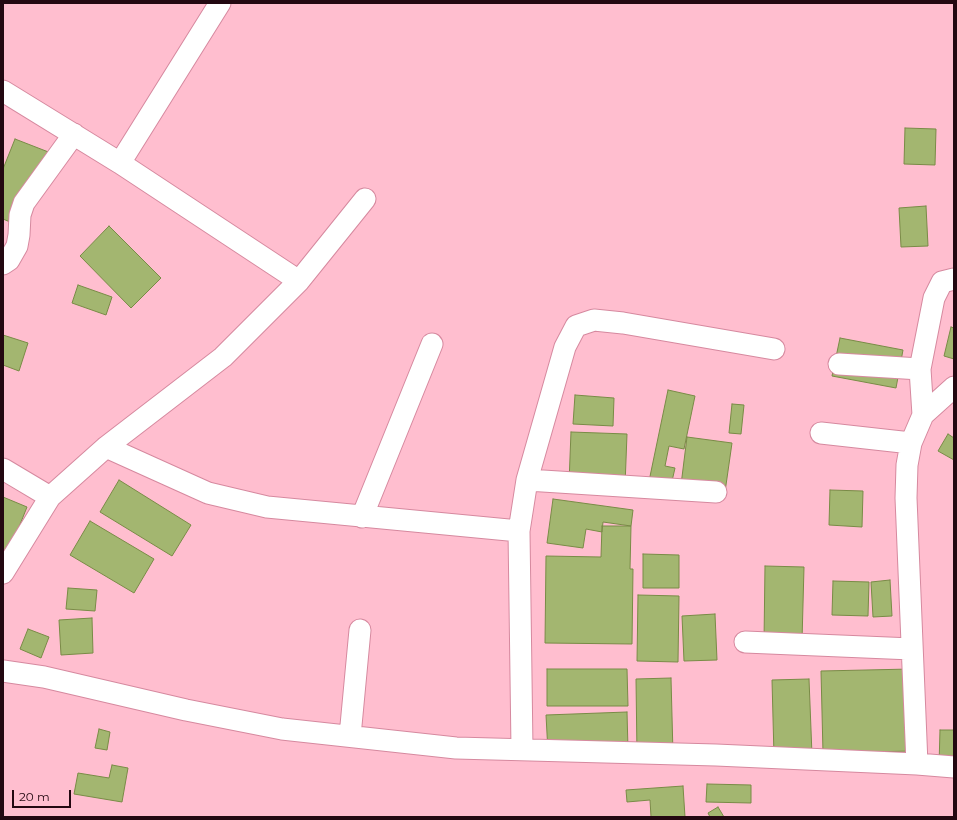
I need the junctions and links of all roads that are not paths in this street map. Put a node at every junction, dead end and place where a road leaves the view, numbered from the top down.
1 (220, 3) edge
2 (3, 90) edge
3 (74, 134) junction
4 (120, 163) junction
5 (365, 199) dead end
6 (3, 264) edge
7 (954, 279) edge
8 (299, 281) junction
9 (432, 344) dead end
10 (774, 348) dead end
11 (839, 364) dead end
12 (920, 369) junction
13 (954, 387) edge
14 (923, 415) junction
15 (821, 433) dead end
16 (911, 443) junction
17 (106, 448) junction
18 (3, 469) edge
19 (527, 480) junction
20 (716, 492) dead end
21 (50, 497) junction
22 (362, 517) junction
23 (519, 530) junction
24 (3, 573) edge
25 (360, 630) dead end
26 (745, 642) dead end
27 (912, 649) junction
28 (3, 671) edge
29 (350, 736) junction
30 (522, 749) junction
31 (917, 764) junction
32 (954, 767) edge

1 - 4 street
2 - 3 street
3 - 4 street
3 - 6 street
4 - 8 street
5 - 8 street
7 - 12 street
8 - 17 street
9 - 22 street
10 - 19 street
11 - 12 street
12 - 14 street
13 - 14 street
14 - 16 street
15 - 16 street
16 - 27 street
17 - 21 street
17 - 22 street
18 - 21 street
19 - 20 street
19 - 23 street
21 - 24 street
22 - 23 street
23 - 30 street
25 - 29 street
26 - 27 street
27 - 31 street
28 - 29 street
29 - 30 street
30 - 31 street
31 - 32 street

